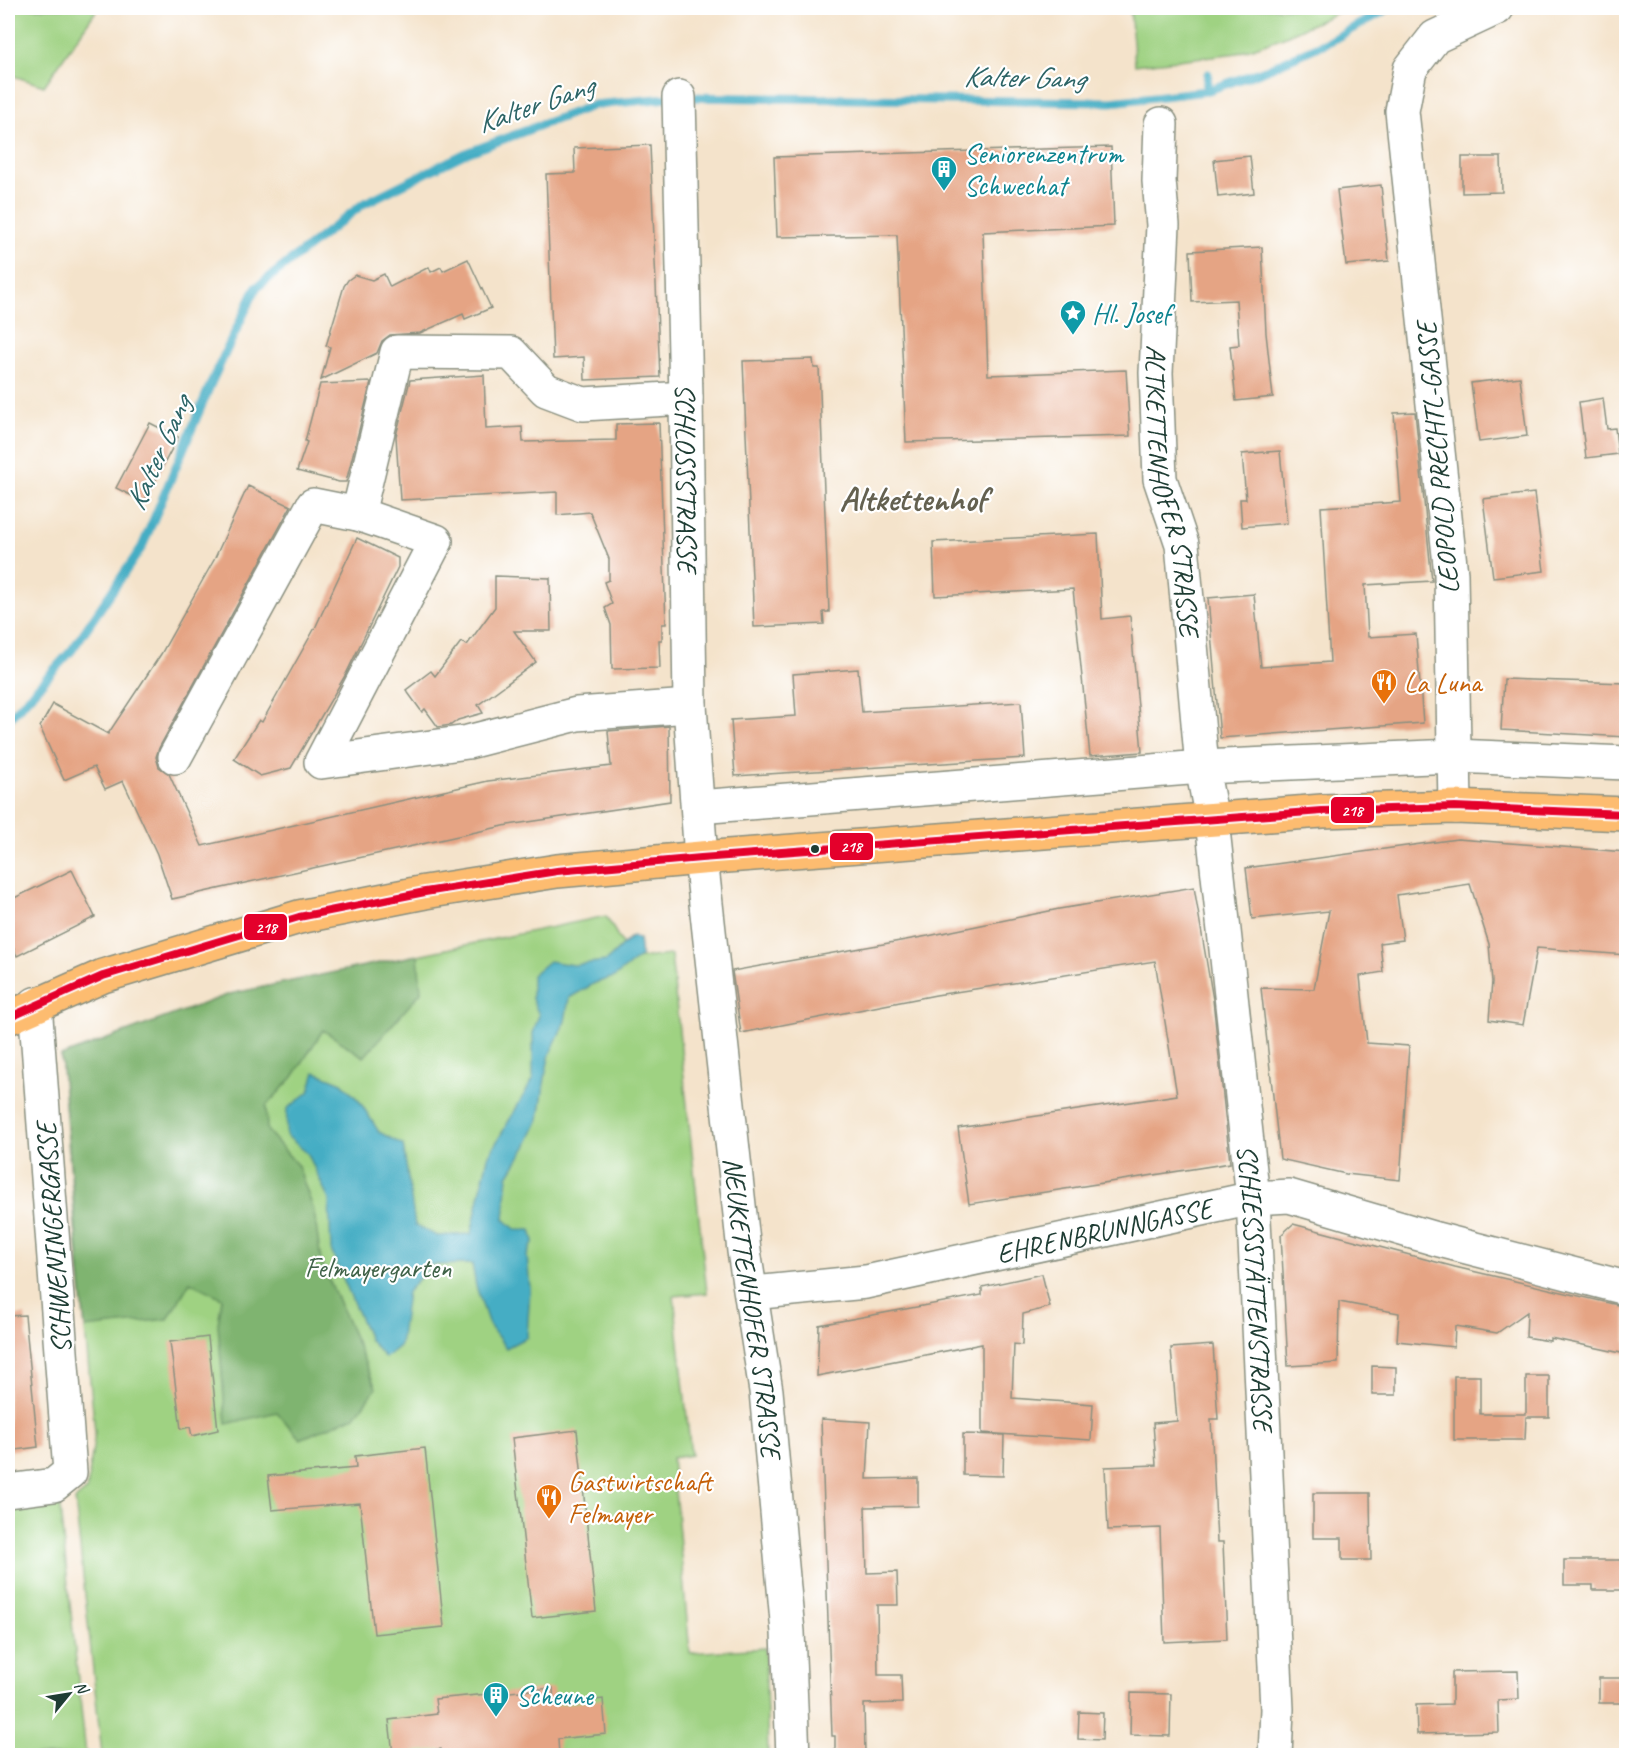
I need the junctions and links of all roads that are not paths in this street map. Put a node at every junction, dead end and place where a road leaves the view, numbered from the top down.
1 (1497, 8) edge
2 (679, 97) dead end
3 (1161, 124) dead end
4 (686, 398) junction
5 (358, 514) junction
6 (690, 706) junction
7 (1454, 756) junction
8 (175, 757) dead end
9 (1626, 763) edge
10 (1202, 767) junction
11 (698, 807) junction
12 (1455, 807) junction
13 (1626, 814) edge
14 (1212, 820) junction
15 (701, 858) junction
16 (21, 1011) edge
17 (1253, 1198) junction
18 (1626, 1288) edge
19 (752, 1293) junction
20 (8, 1491) edge
21 (793, 1755) edge
22 (1275, 1755) edge

1 - 7 street, LEOPOLD PRECHTL-GASSE
2 - 4 street, SCHLOSSSTRASSE
3 - 10 street, ALTKETTENHOFER STRASSE
4 - 5 street
4 - 6 street, SCHLOSSSTRASSE
5 - 6 street
5 - 8 street
6 - 11 street, SCHLOSSSTRASSE
7 - 9 street
7 - 10 street
7 - 12 street, LEOPOLD PRECHTL-GASSE
10 - 11 street
10 - 14 street, ALTKETTENHOFER STRASSE
11 - 15 street, SCHLOSSSTRASSE
12 - 13 main road
12 - 14 main road
14 - 15 main road
14 - 17 street, SCHIESSSTÄTTENSTRASSE
15 - 16 main road
15 - 19 street, NEUKETTENHOFER STRASSE
16 - 20 street, SCHWENINGERGASSE
17 - 18 street, EHRENBRUNNGASSE
17 - 19 street, EHRENBRUNNGASSE
17 - 22 street, SCHIESSSTÄTTENSTRASSE
19 - 21 street, NEUKETTENHOFER STRASSE

